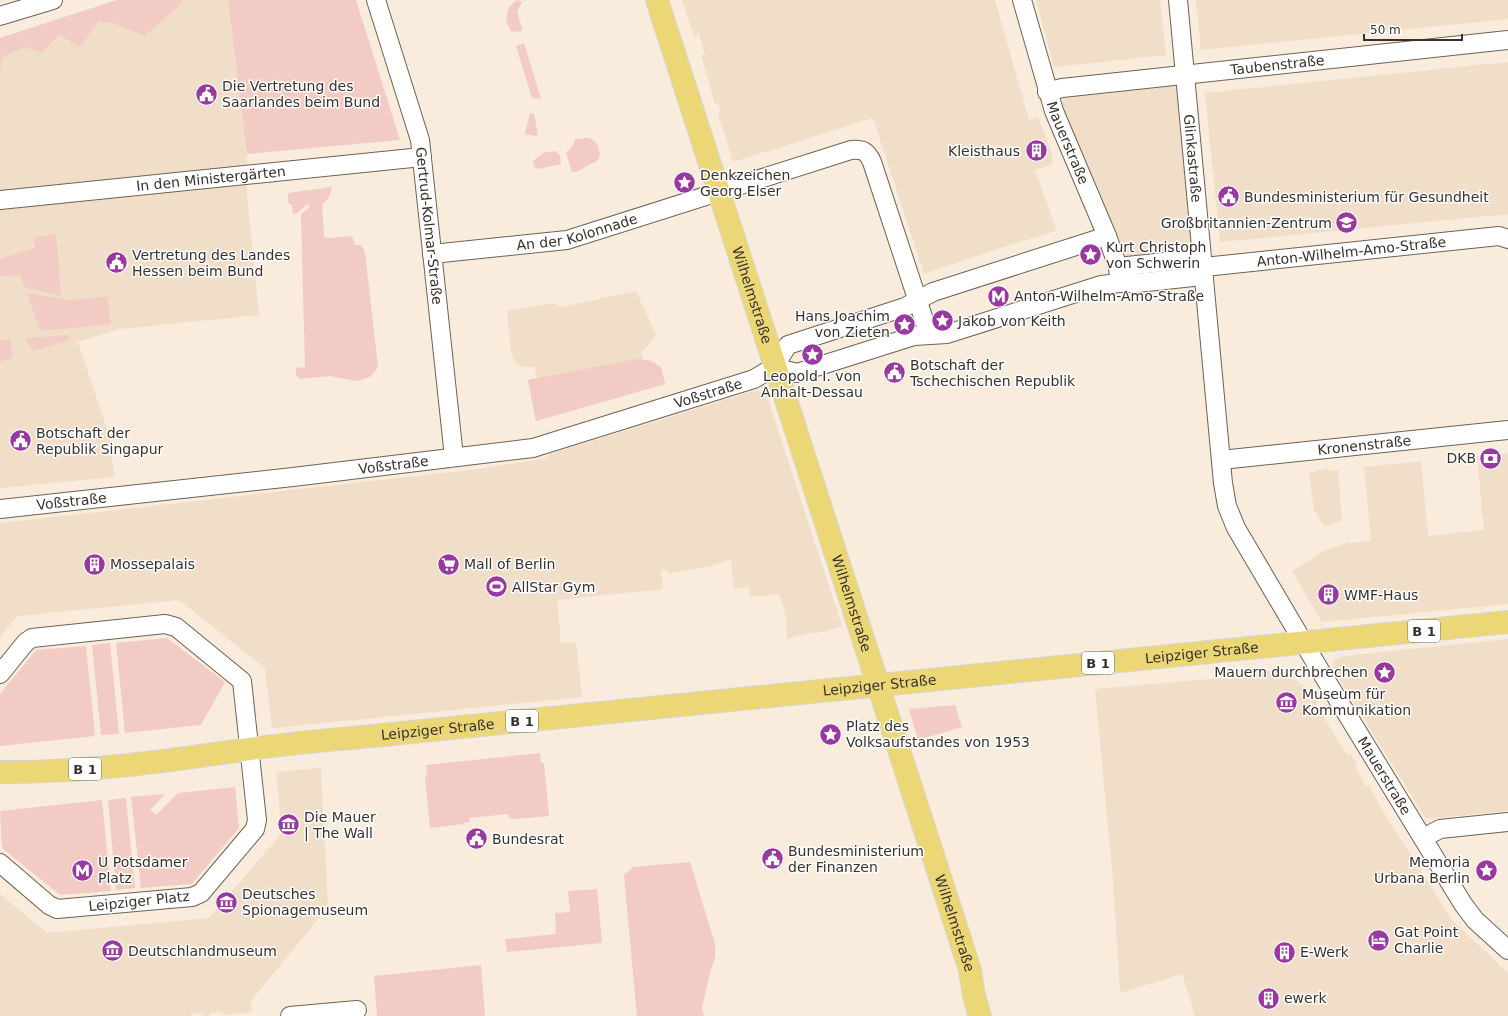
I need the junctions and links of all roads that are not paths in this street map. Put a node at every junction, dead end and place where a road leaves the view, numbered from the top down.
1 (53, 0) edge
2 (376, 0) edge
3 (657, 0) edge
4 (1022, 0) edge
5 (1178, 0) edge
6 (0, 16) edge
7 (1508, 40) edge
8 (1186, 74) junction
9 (1048, 92) junction
10 (422, 157) junction
11 (718, 192) junction
12 (0, 200) edge
13 (1505, 235) edge
14 (1107, 236) junction
15 (432, 254) junction
16 (1204, 267) junction
17 (1119, 275) junction
18 (917, 300) junction
19 (929, 335) junction
20 (774, 367) junction
21 (1508, 430) edge
22 (454, 457) junction
23 (1221, 460) junction
24 (0, 509) edge
25 (1508, 622) edge
26 (1303, 643) junction
27 (0, 674) edge
28 (877, 686) junction
29 (250, 749) junction
30 (0, 772) edge
31 (48, 772) junction
32 (0, 787) edge
33 (1508, 822) edge
34 (1423, 838) junction
35 (0, 864) edge
36 (1508, 950) edge
37 (357, 1010) dead end
38 (290, 1016) edge
39 (980, 1016) edge

1 - 6 street
2 - 10 street, Gertrud-Kolmar-Straße
3 - 11 main road, Wilhelmstraße
4 - 9 street, Mauerstraße
5 - 8 street, Glinkastraße
7 - 8 street, Taubenstraße
8 - 9 street, Taubenstraße
8 - 16 street, Glinkastraße
9 - 14 street, Mauerstraße
10 - 12 street, In den Ministergärten
10 - 15 street, Gertrud-Kolmar-Straße
11 - 15 street, An der Kolonnade
11 - 18 street
11 - 20 main road, Wilhelmstraße
13 - 16 street, Anton-Wilhelm-Amo-Straße
14 - 17 street, Mauerstraße
14 - 18 street
15 - 22 street, Gertrud-Kolmar-Straße
16 - 17 street, Anton-Wilhelm-Amo-Straße
16 - 23 street, Glinkastraße
17 - 19 street, Anton-Wilhelm-Amo-Straße
18 - 19 street
18 - 20 street
19 - 20 street, Anton-Wilhelm-Amo-Straße
20 - 22 street, Voßstraße
20 - 28 main road, Wilhelmstraße
21 - 23 street, Kronenstraße
22 - 24 street, Voßstraße
23 - 26 street, Mauerstraße
25 - 26 main road, Leipziger Straße / B 1
26 - 28 main road, Leipziger Straße / B 1
26 - 34 street, Mauerstraße
27 - 29 street, Leipziger Platz
28 - 29 main road, Leipziger Straße / B 1
28 - 39 main road, Wilhelmstraße
29 - 31 main road, B 1
29 - 35 street, Leipziger Platz
30 - 31 main road, B 1
31 - 32 main road, B 1
33 - 34 street
34 - 36 street, Mauerstraße
37 - 38 street

